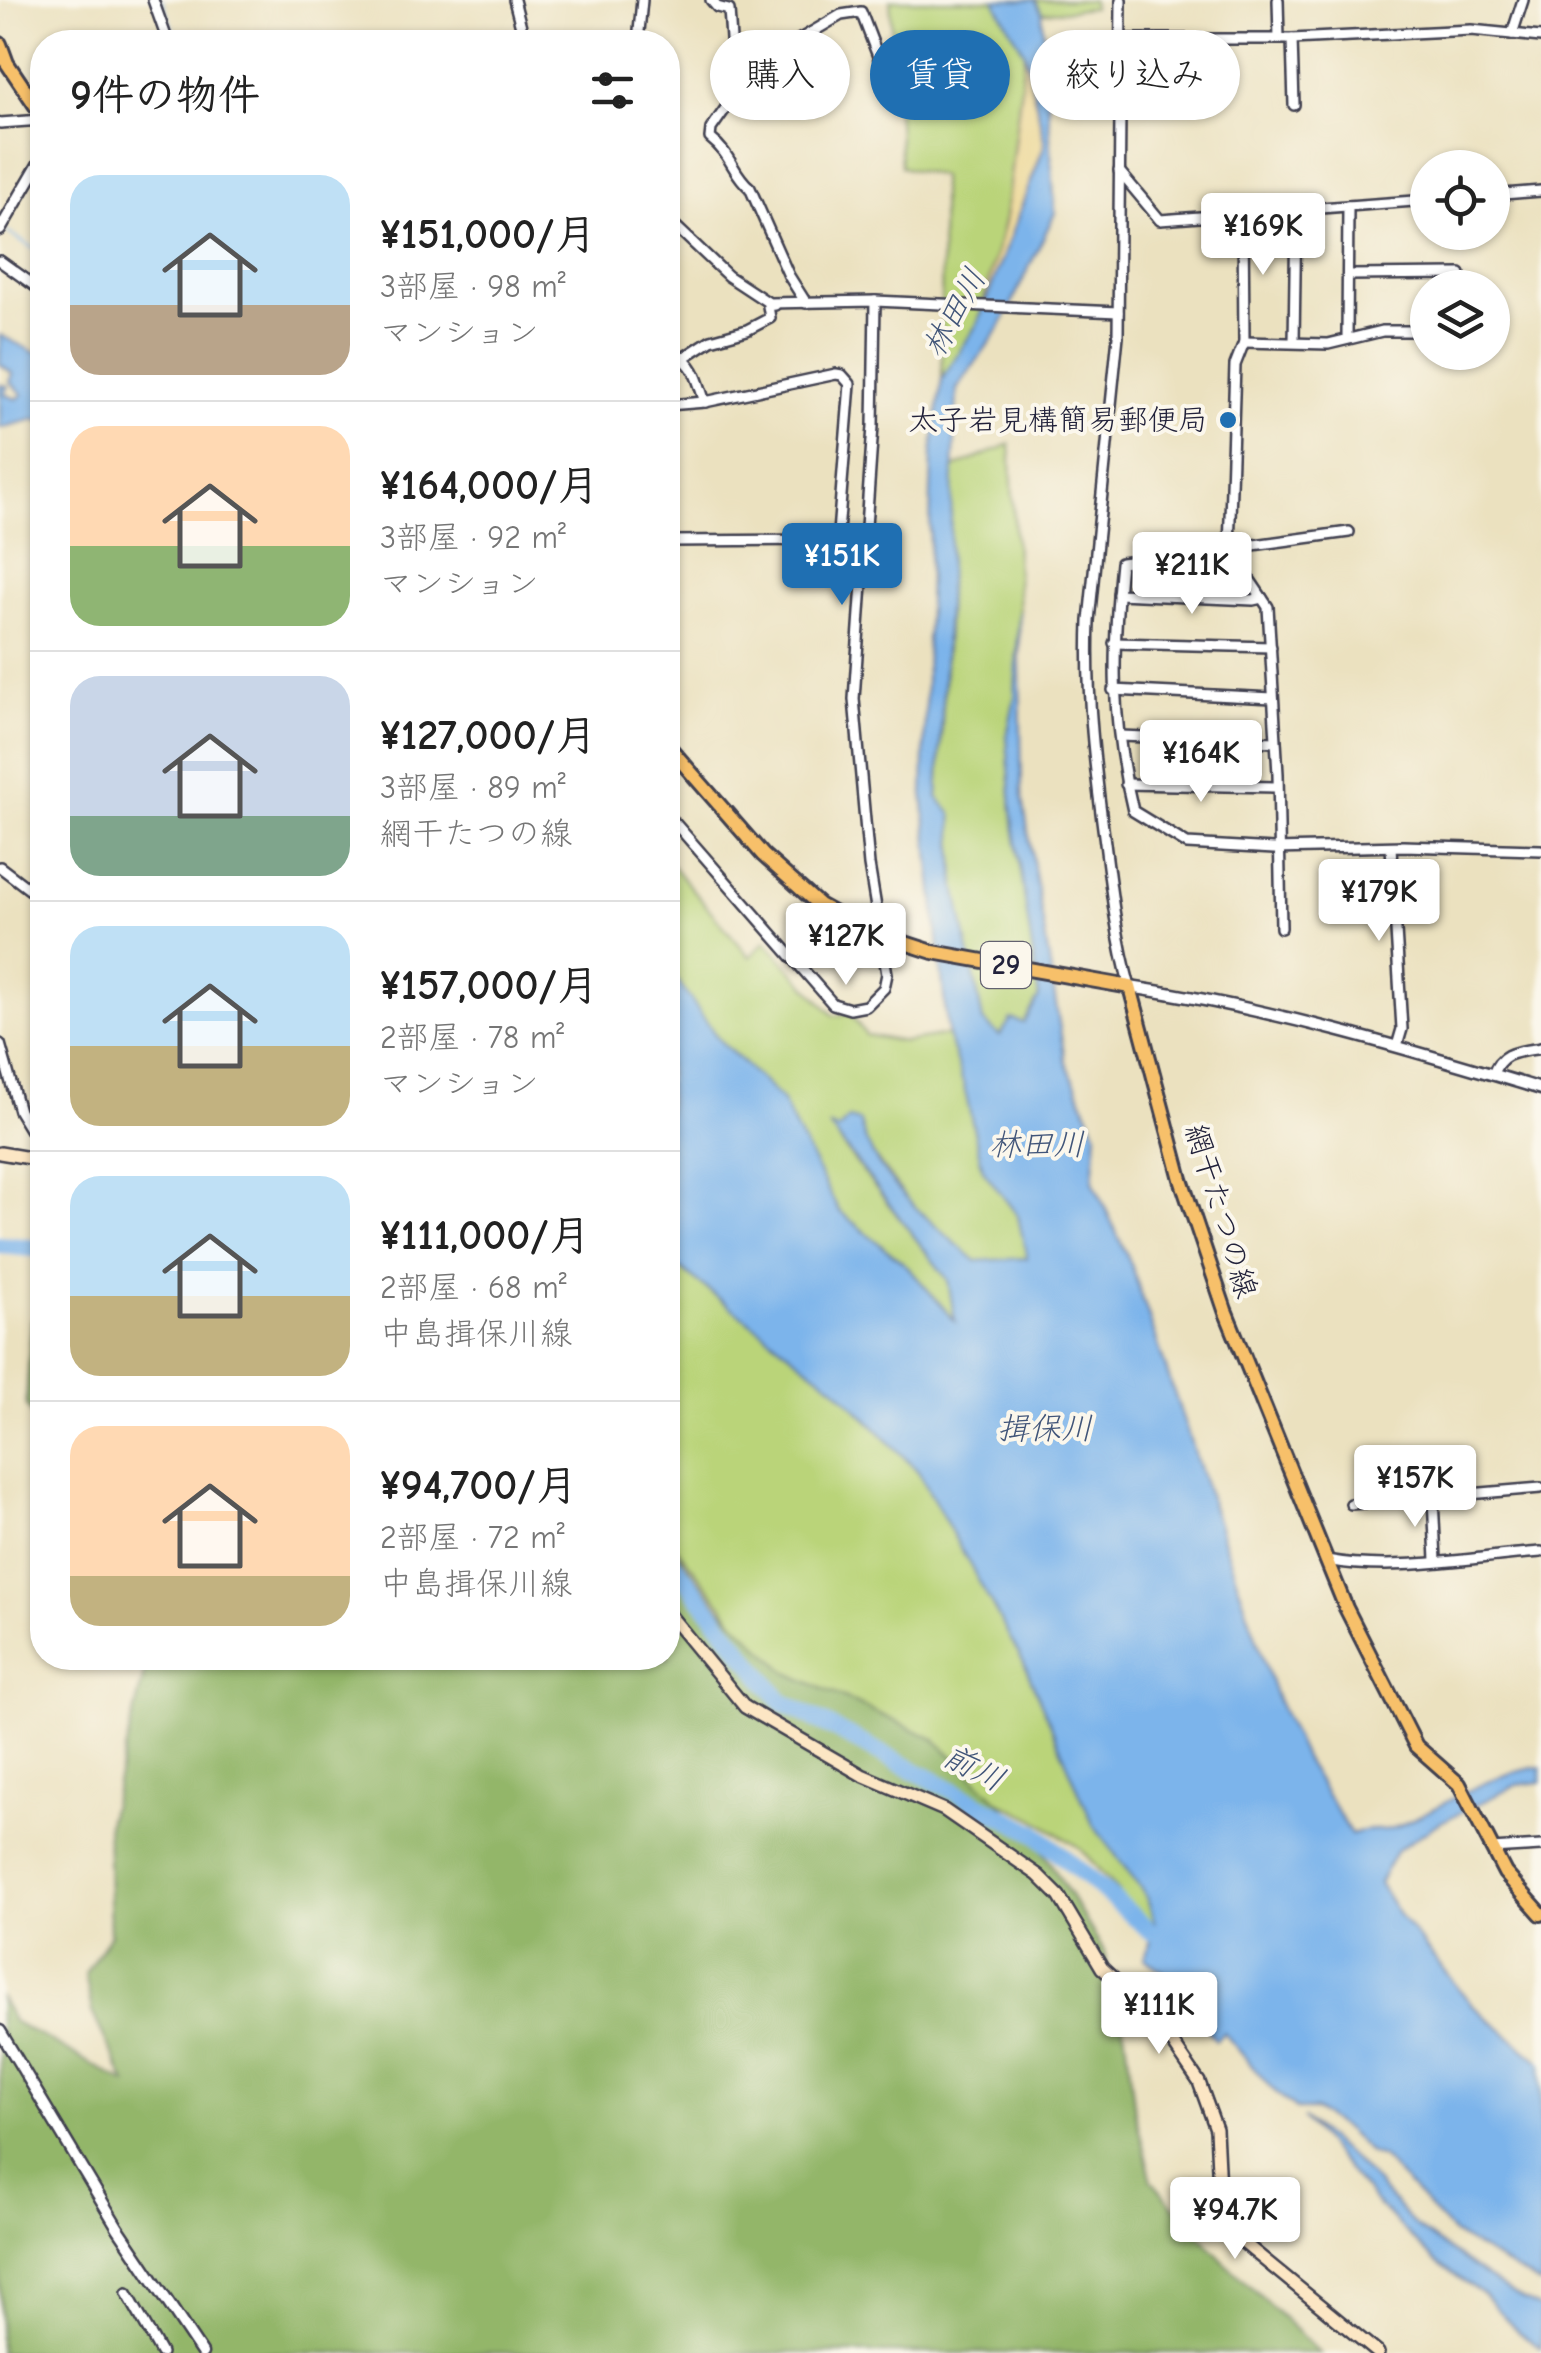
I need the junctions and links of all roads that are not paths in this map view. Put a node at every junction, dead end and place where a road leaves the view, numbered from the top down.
1 (154, 0) edge
2 (514, 0) edge
3 (642, 0) edge
4 (712, 0) edge
5 (860, 0) edge
6 (1121, 0) edge
7 (1278, 0) edge
8 (1523, 0) edge
9 (861, 12) junction
10 (164, 30) edge
11 (523, 30) edge
12 (639, 30) edge
13 (730, 30) edge
14 (813, 30) edge
15 (1122, 30) edge
16 (1512, 34) junction
17 (870, 37) edge
18 (1541, 38) edge
19 (1240, 39) edge
20 (1280, 39) junction
21 (1292, 39) junction
22 (0, 44) edge
23 (30, 99) edge
24 (1294, 105) dead end
25 (30, 119) edge
26 (717, 120) edge
27 (1120, 120) edge
28 (0, 123) edge
29 (1119, 171) junction
30 (30, 179) edge
31 (1541, 191) edge
32 (1510, 194) edge
33 (1410, 201) edge
34 (1348, 206) junction
35 (1296, 208) junction
36 (1244, 214) junction
37 (0, 230) edge
38 (680, 230) edge
39 (0, 261) edge
40 (1410, 274) edge
41 (1348, 275) junction
42 (30, 282) edge
43 (874, 301) junction
44 (805, 303) junction
45 (1118, 312) junction
46 (1410, 330) edge
47 (1347, 337) junction
48 (1244, 342) junction
49 (1294, 342) junction
50 (680, 358) edge
51 (683, 358) junction
52 (705, 402) junction
53 (680, 403) edge
54 (1349, 532) dead end
55 (680, 542) edge
56 (1229, 548) junction
57 (1118, 594) junction
58 (1262, 598) junction
59 (1114, 643) junction
60 (1271, 647) junction
61 (1113, 690) junction
62 (1273, 698) junction
63 (1120, 736) junction
64 (1275, 742) junction
65 (680, 760) edge
66 (1126, 784) junction
67 (1276, 787) junction
68 (680, 830) edge
69 (1391, 846) junction
70 (1278, 848) junction
71 (1541, 850) edge
72 (0, 867) edge
73 (30, 889) edge
74 (1280, 928) dead end
75 (887, 939) junction
76 (1125, 986) junction
77 (0, 1044) edge
78 (1397, 1046) junction
79 (1541, 1048) edge
80 (1493, 1074) junction
81 (1541, 1089) edge
82 (30, 1130) edge
83 (0, 1153) edge
84 (30, 1158) edge
85 (1541, 1488) edge
86 (1433, 1498) junction
87 (1351, 1504) dead end
88 (1541, 1552) edge
89 (1326, 1560) junction
90 (1436, 1560) junction
91 (680, 1628) edge
92 (1541, 1846) edge
93 (1491, 1849) junction
94 (1541, 1914) edge
95 (0, 2031) edge
96 (128, 2293) dead end
97 (161, 2353) edge
98 (202, 2353) edge
99 (1378, 2353) edge

1 - 10 street
2 - 11 street
3 - 12 street
4 - 13 street
5 - 9 street
6 - 15 street
7 - 20 street
8 - 16 street
9 - 14 street
9 - 17 street
16 - 18 street
16 - 21 street
19 - 20 street
20 - 21 street
21 - 24 street
22 - 23 main road
25 - 28 street
26 - 44 street
27 - 29 street
29 - 36 street
29 - 45 street
30 - 37 street
31 - 32 street
33 - 34 street
34 - 35 street
34 - 41 street
35 - 36 street
35 - 49 street
36 - 48 street
38 - 44 street
39 - 42 street
40 - 41 street
41 - 47 street
43 - 44 street
43 - 45 street
43 - 75 street
44 - 51 street
45 - 76 street
46 - 47 street
47 - 49 street
48 - 49 street
48 - 56 street
50 - 51 street
51 - 52 street
52 - 53 street
52 - 55 street
54 - 56 street
56 - 57 street
56 - 58 street
57 - 58 street
57 - 59 street
58 - 60 street
59 - 60 street
59 - 61 street
60 - 62 street
61 - 62 street
61 - 63 street
62 - 64 street
63 - 64 street
63 - 66 street
64 - 67 street
65 - 75 main road, 29
66 - 67 street
66 - 70 street
67 - 70 street
68 - 75 street
69 - 70 street
69 - 71 street
69 - 78 street
70 - 74 street
72 - 73 street
75 - 76 main road, 29
76 - 78 street
76 - 89 main road, 網干たつの線
77 - 82 street
78 - 80 street
79 - 80 street
80 - 81 street
83 - 84 main road
85 - 86 street
86 - 87 street
86 - 90 street
88 - 90 street
89 - 90 street
89 - 93 main road, 網干たつの線
91 - 99 main road
92 - 93 street
93 - 94 main road, 網干たつの線
95 - 98 street
96 - 97 street

